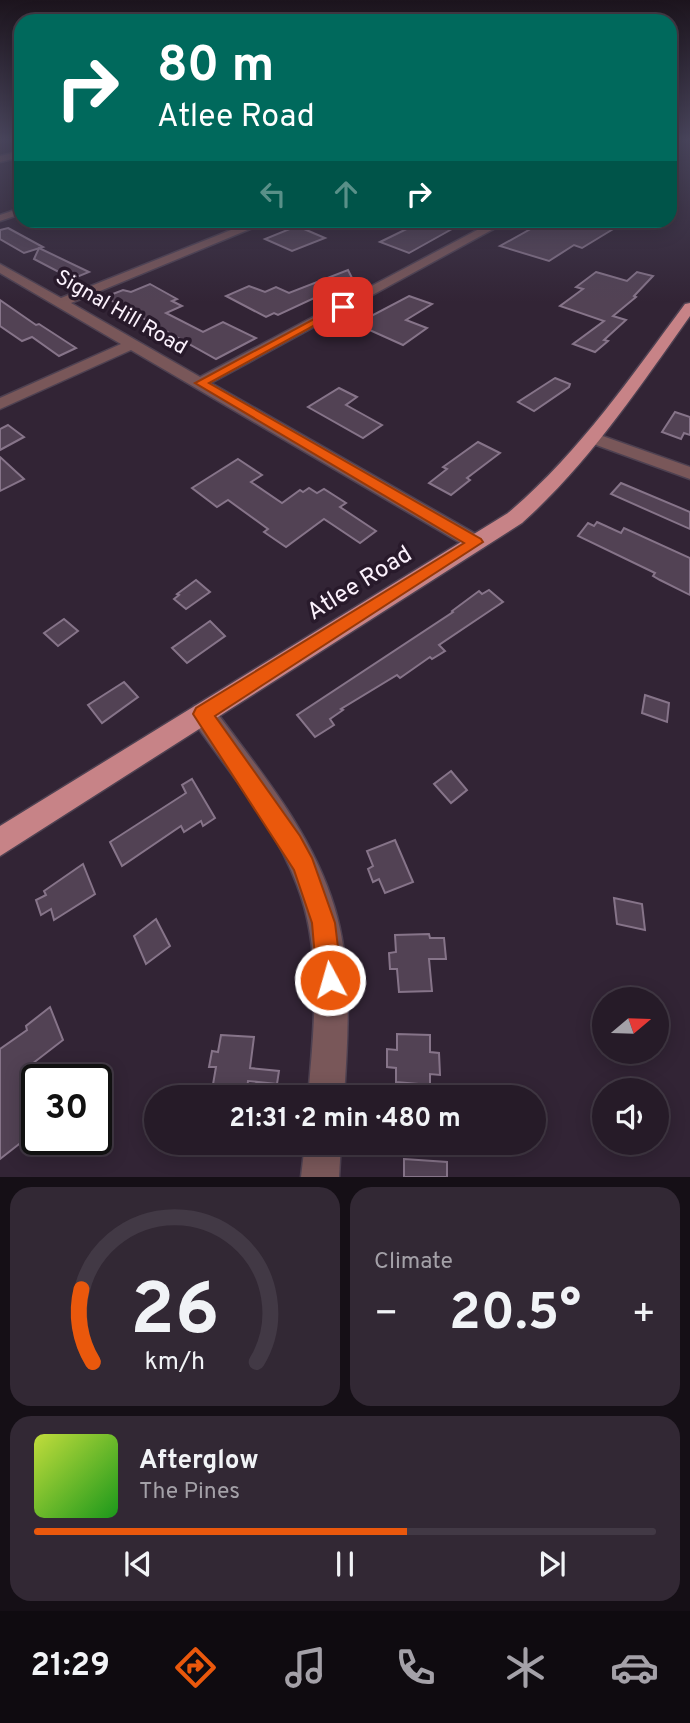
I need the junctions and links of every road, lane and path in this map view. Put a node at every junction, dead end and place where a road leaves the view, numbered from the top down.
1 (247, 228) edge
2 (490, 228) edge
3 (0, 268) edge
4 (60, 303) junction
5 (690, 307) edge
6 (133, 344) junction
7 (201, 383) junction
8 (0, 404) edge
9 (594, 438) junction
10 (690, 473) edge
11 (476, 542) junction
12 (203, 714) junction
13 (0, 842) edge
14 (327, 1085) edge
15 (322, 1155) edge
16 (320, 1177) edge

1 - 4 street
2 - 7 street
3 - 4 street, Signal Hill Road
4 - 6 street, Signal Hill Road
5 - 9 main road, Atlee Road
6 - 7 street, Signal Hill Road
6 - 8 street
7 - 11 street, Signal Hill Road
9 - 10 street
9 - 11 main road, Atlee Road
11 - 12 main road, Atlee Road
12 - 13 main road, Atlee Road
12 - 14 street
15 - 16 street

